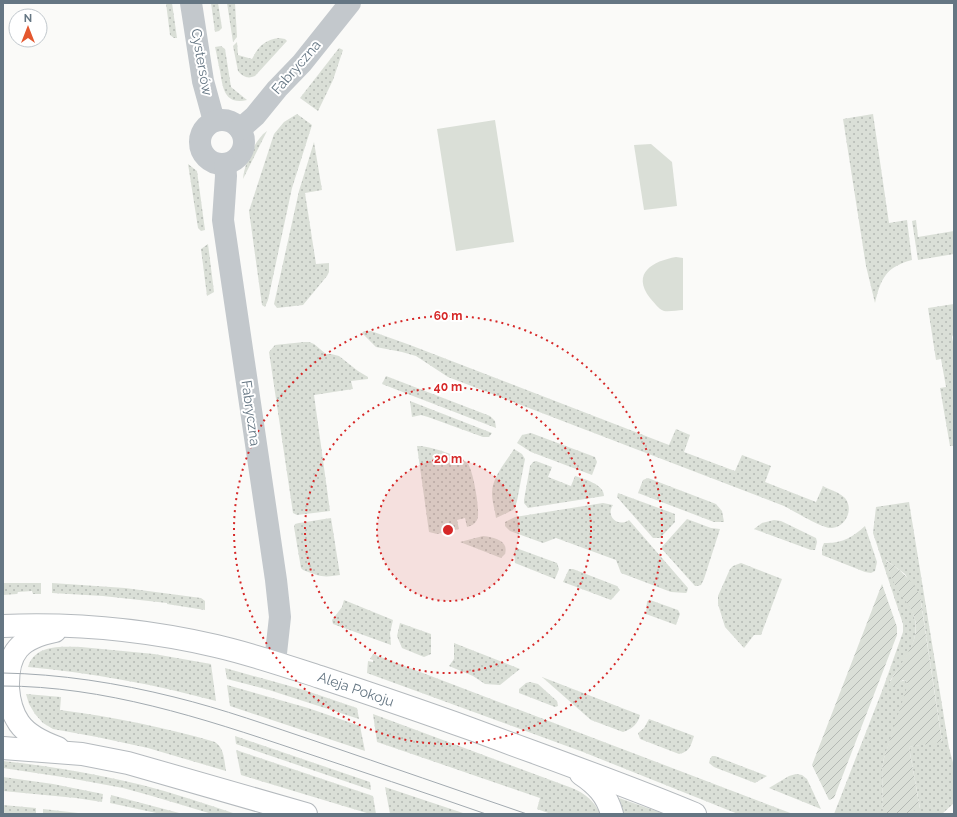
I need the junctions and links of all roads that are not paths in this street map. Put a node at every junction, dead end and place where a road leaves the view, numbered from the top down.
1 (191, 3) edge
2 (350, 3) edge
3 (214, 121) junction
4 (240, 129) junction
5 (225, 164) junction
6 (3, 626) edge
7 (90, 627) junction
8 (275, 662) junction
9 (3, 748) edge
10 (82, 754) junction
11 (556, 761) junction
12 (306, 814) edge
13 (612, 814) edge
14 (695, 814) edge

1 - 3 street, Cystersów
2 - 4 street, Fabryczna
3 - 4 street
3 - 5 street
4 - 5 street
5 - 8 street, Fabryczna
6 - 7 main road, Aleja Pokoju
7 - 8 main road, Aleja Pokoju
7 - 10 main road
8 - 11 main road, Aleja Pokoju
9 - 10 main road
10 - 12 main road
11 - 13 main road
11 - 14 main road, Aleja Pokoju

